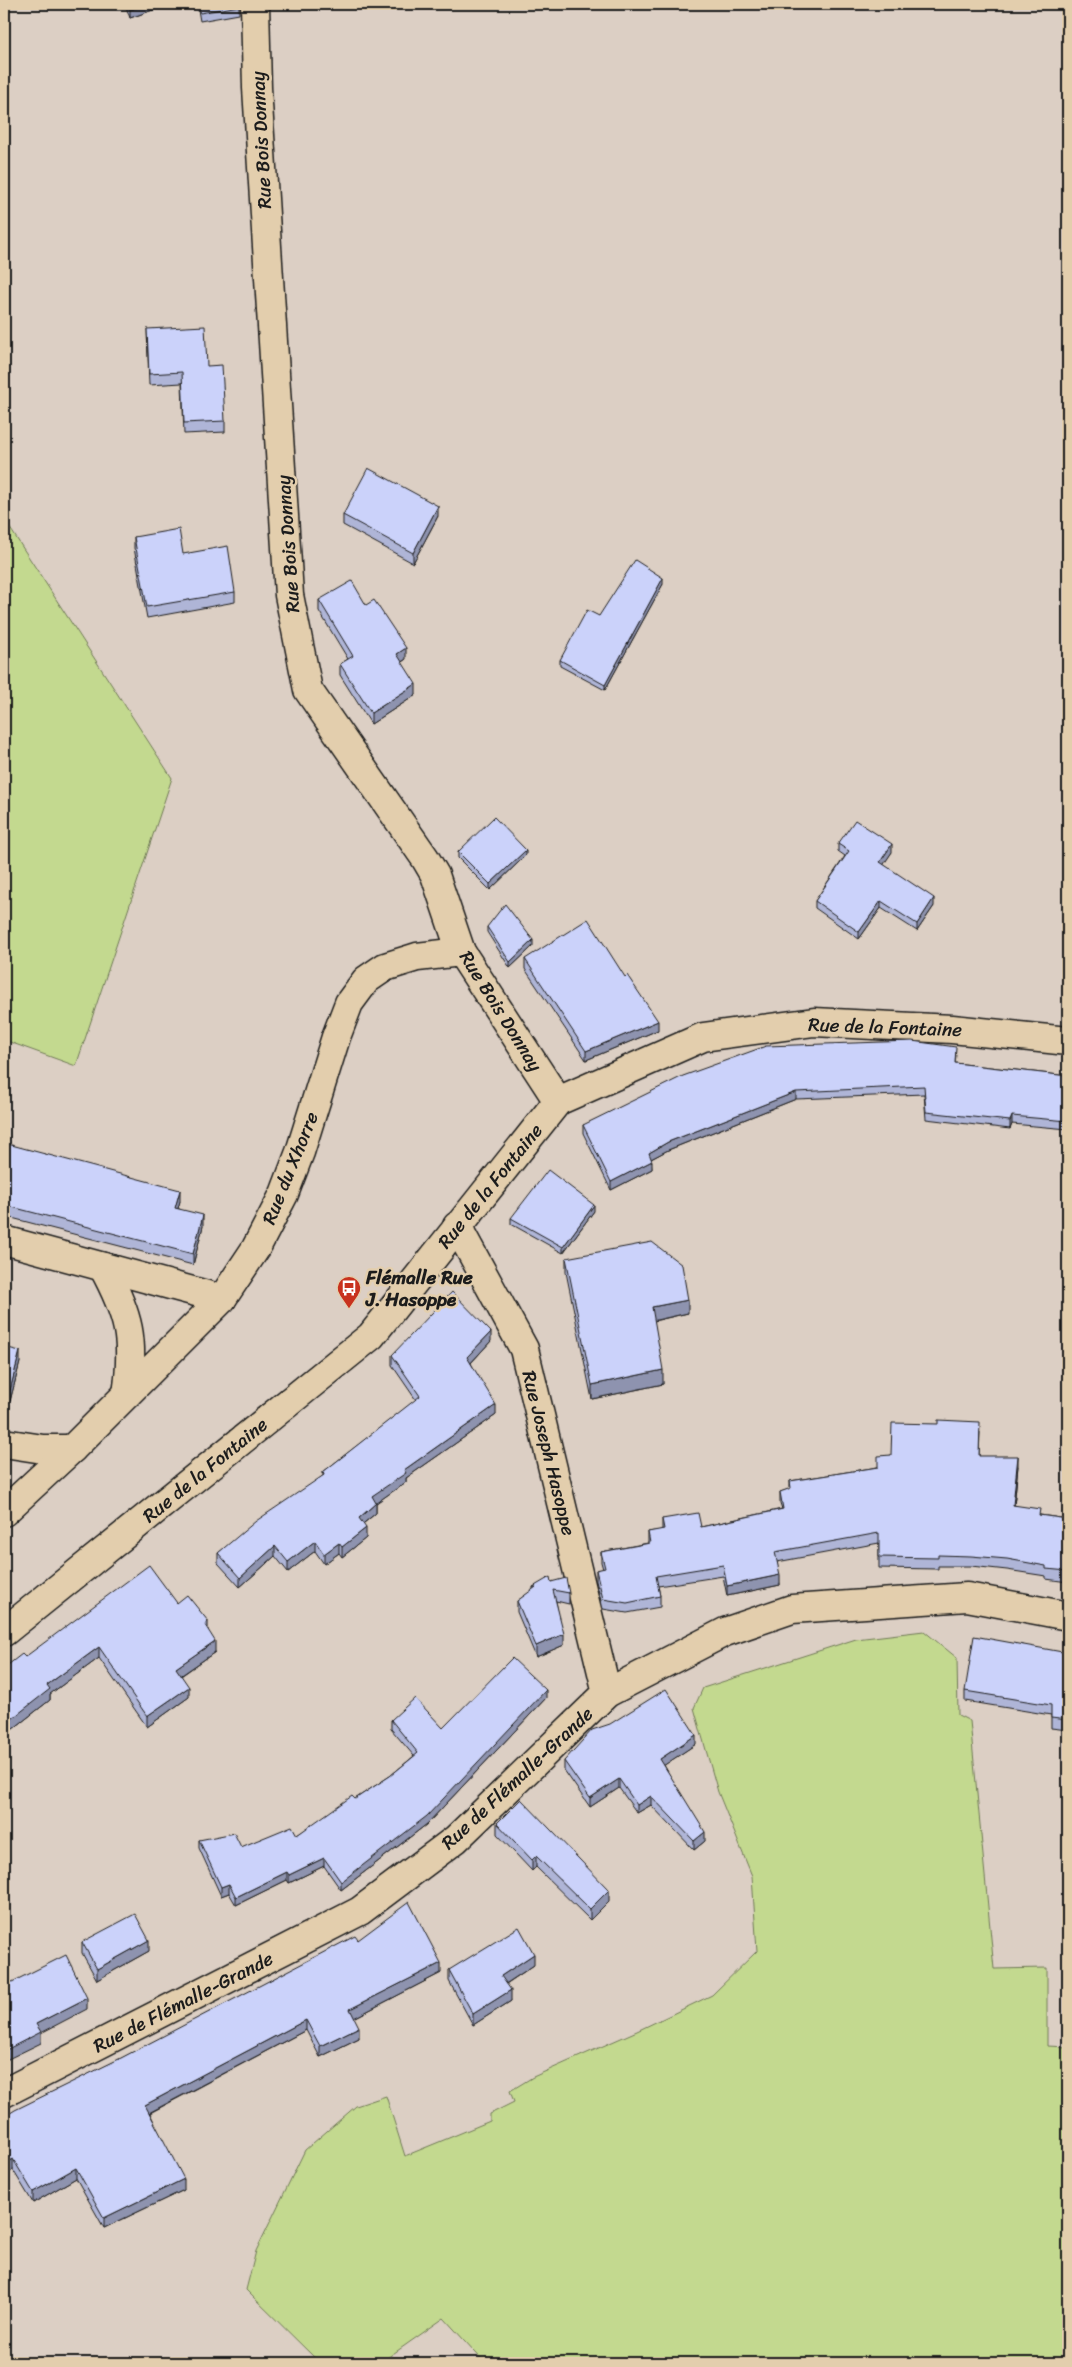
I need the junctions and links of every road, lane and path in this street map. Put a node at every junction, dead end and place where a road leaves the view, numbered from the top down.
1 (255, 4) edge
2 (461, 952) junction
3 (1068, 1041) edge
4 (558, 1101) junction
5 (457, 1226) junction
6 (4, 1240) edge
7 (103, 1267) junction
8 (222, 1299) junction
9 (127, 1394) junction
10 (4, 1443) edge
11 (72, 1449) junction
12 (4, 1512) edge
13 (1068, 1616) edge
14 (4, 1632) edge
15 (607, 1693) junction
16 (4, 2093) edge

1 - 2 street, Rue Bois Donnay
2 - 4 street, Rue Bois Donnay
2 - 8 street, Rue du Xhorre
3 - 4 street, Rue de la Fontaine
4 - 5 street, Rue de la Fontaine
5 - 14 street, Rue de la Fontaine
5 - 15 street, Rue Joseph Hasoppe
6 - 7 street
7 - 8 street
7 - 9 street
8 - 9 street, Rue du Xhorre
9 - 11 street, Rue du Xhorre
10 - 11 street
11 - 12 street, Rue du Xhorre
13 - 15 street, Rue de Flémalle-Grande
15 - 16 street, Rue de Flémalle-Grande

